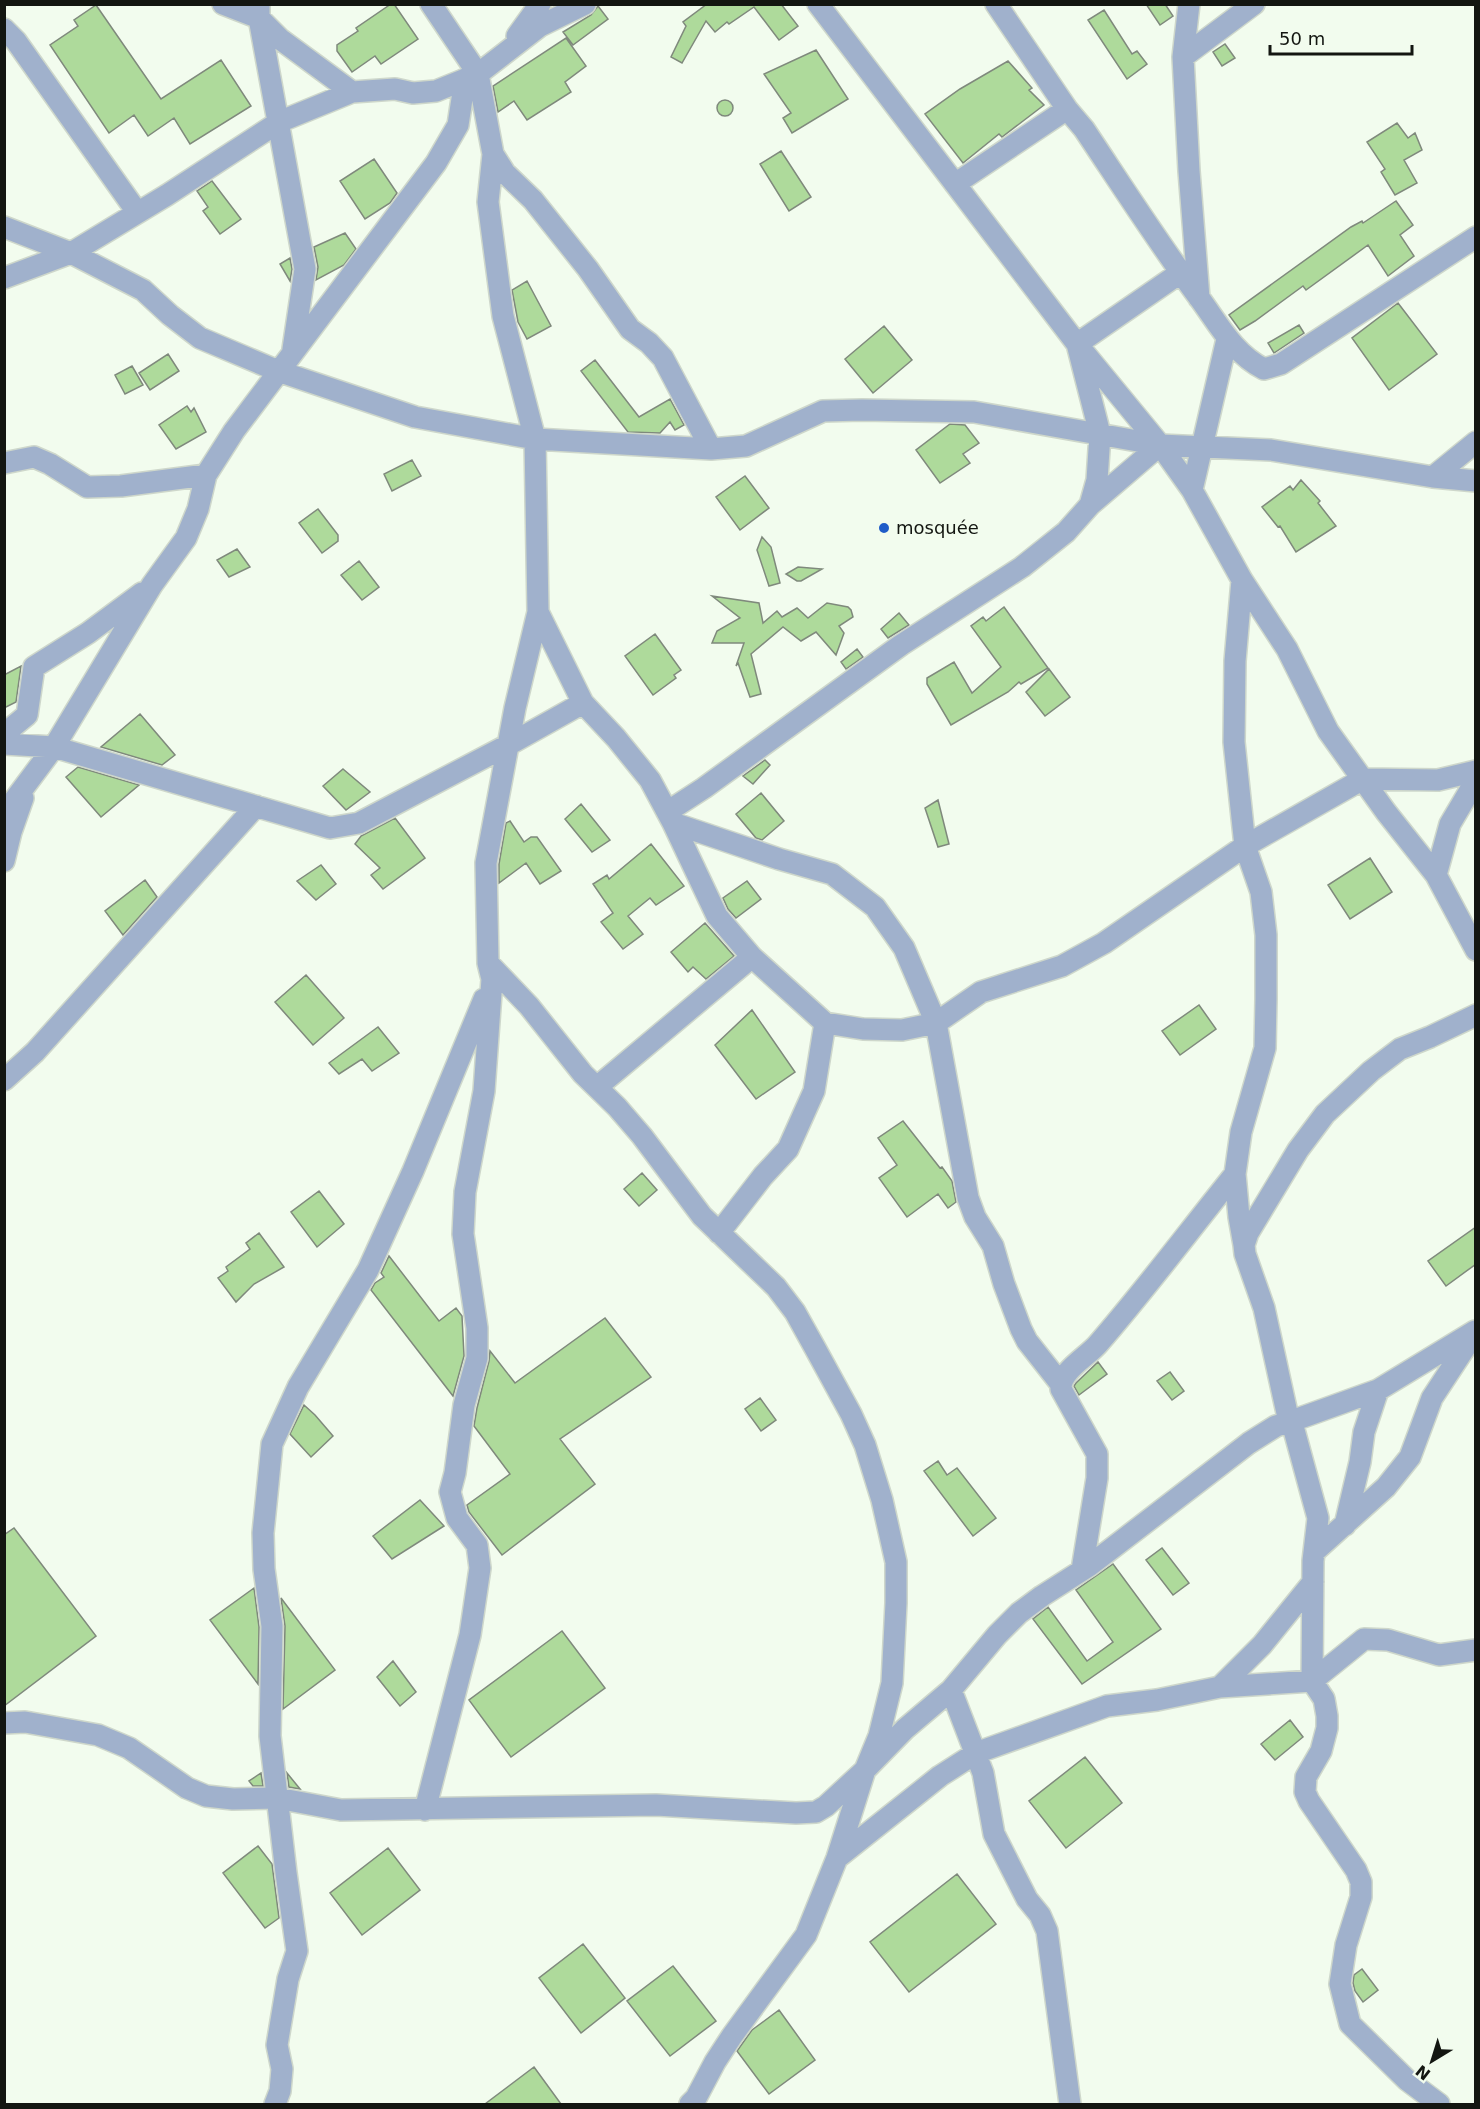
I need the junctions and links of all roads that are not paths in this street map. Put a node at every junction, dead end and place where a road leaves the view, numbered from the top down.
1 (223, 4) edge
2 (431, 4) edge
3 (540, 4) edge
4 (585, 4) edge
5 (818, 4) edge
6 (996, 4) edge
7 (1189, 4) edge
8 (1254, 4) edge
9 (259, 11) edge
10 (4, 29) edge
11 (506, 51) junction
12 (1183, 57) junction
13 (472, 76) junction
14 (352, 92) junction
15 (1067, 109) junction
16 (279, 122) junction
17 (493, 154) junction
18 (954, 184) junction
19 (137, 212) junction
20 (4, 227) edge
21 (1473, 242) edge
22 (71, 253) junction
23 (1180, 273) junction
24 (4, 278) edge
25 (1199, 298) junction
26 (1227, 339) junction
27 (1077, 344) junction
28 (293, 350) junction
29 (1251, 362) junction
30 (278, 371) junction
31 (1218, 381) junction
32 (1100, 434) junction
33 (535, 440) junction
34 (1476, 442) edge
35 (1160, 446) junction
36 (1202, 447) junction
37 (711, 450) junction
38 (4, 463) edge
39 (206, 475) junction
40 (1433, 477) junction
41 (1476, 481) edge
42 (1191, 490) junction
43 (1090, 506) junction
44 (1242, 580) junction
45 (152, 585) junction
46 (538, 612) junction
47 (582, 703) junction
48 (4, 734) edge
49 (4, 744) edge
50 (508, 745) junction
51 (54, 747) junction
52 (1476, 771) edge
53 (1363, 779) junction
54 (1476, 780) edge
55 (28, 781) junction
56 (256, 806) junction
57 (4, 814) edge
58 (670, 818) junction
59 (1245, 846) junction
60 (4, 861) edge
61 (1436, 875) junction
62 (1476, 950) edge
63 (752, 957) junction
64 (490, 971) junction
65 (1476, 1015) edge
66 (825, 1023) junction
67 (936, 1023) junction
68 (4, 1080) edge
69 (597, 1087) junction
70 (1235, 1174) junction
71 (719, 1233) junction
72 (1244, 1245) junction
73 (1060, 1383) junction
74 (1378, 1390) junction
75 (1288, 1422) junction
76 (1345, 1525) junction
77 (1314, 1552) junction
78 (1082, 1570) junction
79 (1312, 1582) junction
80 (1476, 1650) edge
81 (1312, 1681) junction
82 (1220, 1687) junction
83 (951, 1690) junction
84 (4, 1723) edge
85 (976, 1753) junction
86 (865, 1770) junction
87 (277, 1798) junction
88 (425, 1810) junction
89 (837, 1858) junction
90 (275, 2104) edge
91 (690, 2104) edge
92 (1070, 2104) edge
93 (1439, 2104) edge

1 - 9 street
2 - 13 street
3 - 11 street
4 - 11 street
5 - 18 street
6 - 15 street
7 - 12 street
8 - 12 street
9 - 14 street
9 - 16 street
10 - 19 street
11 - 13 street
12 - 25 street
13 - 14 street
13 - 17 street
13 - 28 street
14 - 16 street
15 - 18 street
15 - 23 street
16 - 19 street
16 - 28 street
17 - 33 street
17 - 37 street
18 - 27 street
19 - 22 street
20 - 22 street
21 - 29 street
22 - 24 street
22 - 30 street
23 - 25 street
23 - 27 street
25 - 26 street
26 - 29 street
26 - 31 street
27 - 32 street
27 - 35 street
28 - 30 street
29 - 31 street
30 - 33 street
30 - 39 street
31 - 36 street
32 - 35 street
32 - 37 street
32 - 43 street
33 - 37 street
33 - 46 street
34 - 40 street
35 - 36 street
35 - 42 street
35 - 43 street
36 - 40 street
36 - 42 street
38 - 39 street
39 - 45 street
40 - 41 street
42 - 44 street
43 - 58 street
44 - 53 street
44 - 59 street
45 - 48 street
45 - 51 street
46 - 47 street
46 - 50 street
47 - 50 street
47 - 58 street
49 - 51 street
50 - 56 street
50 - 64 street
51 - 55 street
51 - 56 street
52 - 53 street
53 - 59 street
53 - 61 street
54 - 61 street
55 - 57 street
55 - 60 street
56 - 68 street
58 - 63 street
58 - 67 street
59 - 67 street
59 - 70 street
61 - 62 street
63 - 66 street
63 - 69 street
64 - 69 street
64 - 87 street
64 - 88 street
65 - 72 street
66 - 67 street
66 - 71 street
67 - 73 street
69 - 71 street
70 - 72 street
70 - 73 street
71 - 86 street
72 - 75 street
73 - 78 street
74 - 75 street
74 - 76 street
74 - 76 street
75 - 77 street
75 - 78 street
76 - 77 street
77 - 79 street
78 - 83 street
79 - 81 street
79 - 82 street
80 - 81 street
81 - 82 street
81 - 93 street
82 - 85 street
83 - 85 street
83 - 86 street
84 - 87 street
85 - 89 street
85 - 92 street
86 - 88 street
86 - 89 street
87 - 88 street
87 - 90 street
89 - 91 street

